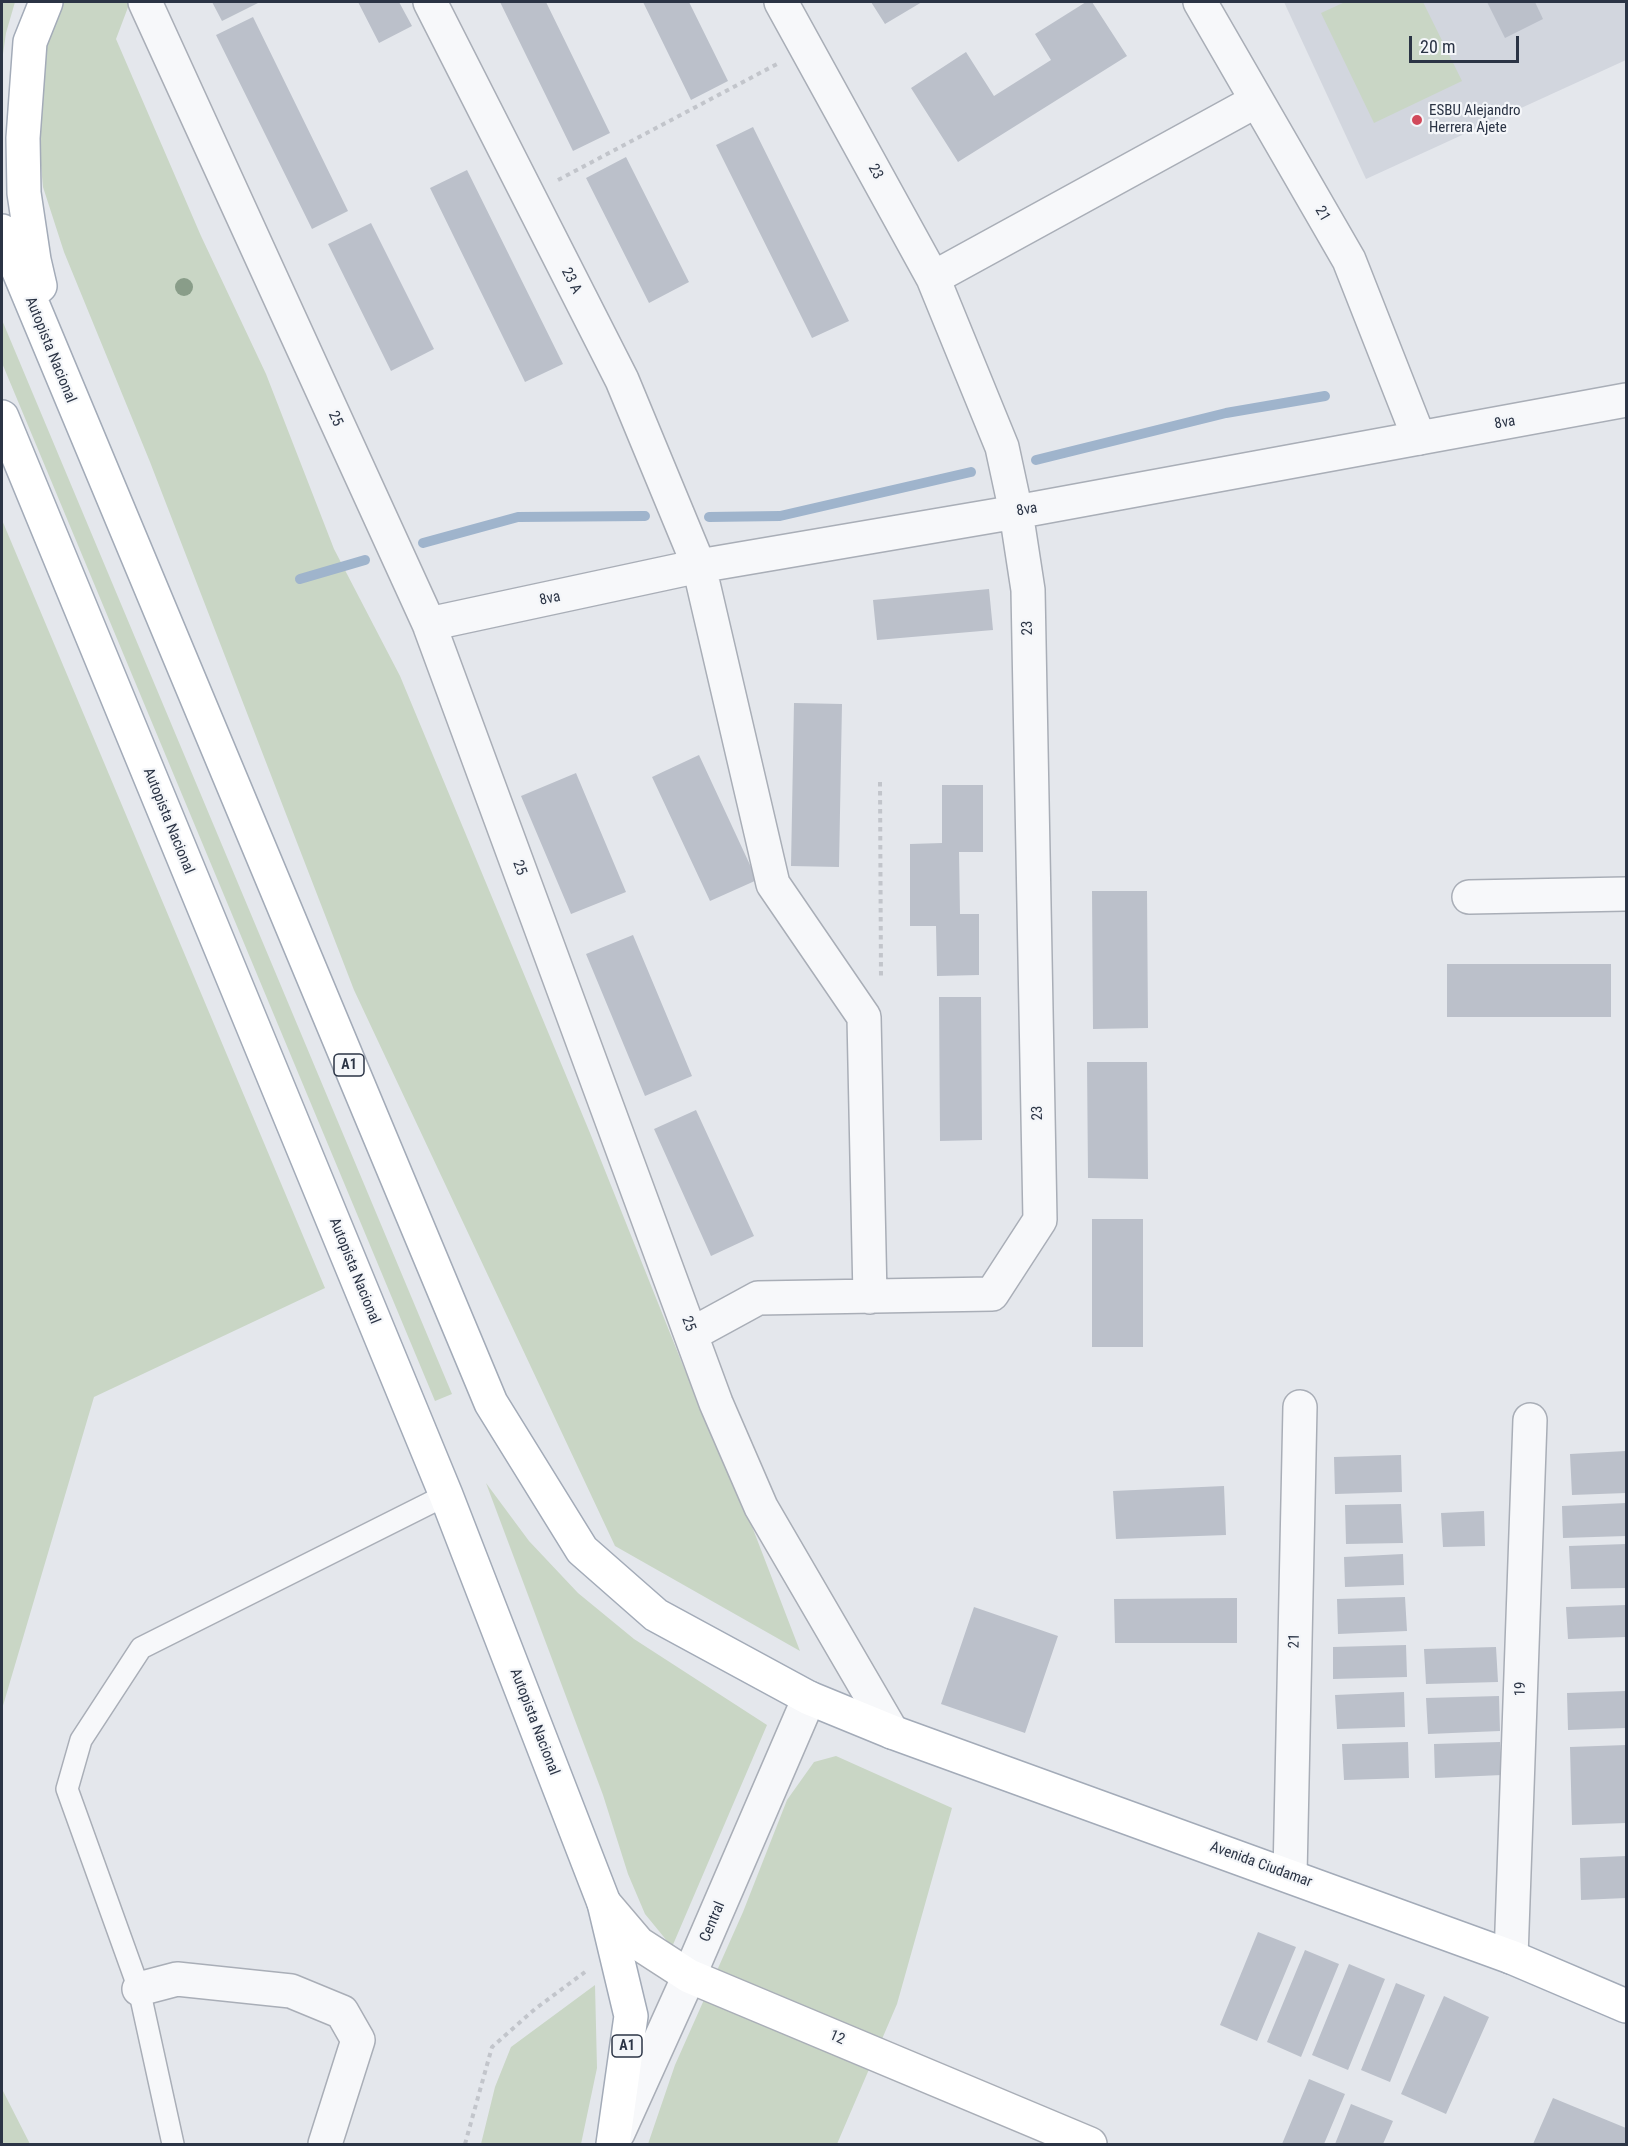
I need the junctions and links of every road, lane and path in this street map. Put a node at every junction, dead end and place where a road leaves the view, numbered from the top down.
1 (46, 2) edge
2 (145, 2) edge
3 (429, 2) edge
4 (781, 2) edge
5 (1200, 2) edge
6 (806, 49) junction
7 (1256, 101) junction
8 (528, 196) junction
9 (2, 231) edge
10 (933, 278) junction
11 (65, 387) junction
12 (1626, 400) edge
13 (2, 417) edge
14 (1419, 438) junction
15 (1016, 512) junction
16 (699, 566) junction
17 (429, 624) junction
18 (1626, 894) edge
19 (1469, 897) dead end
20 (870, 1297) junction
21 (692, 1334) junction
22 (1300, 1407) dead end
23 (1530, 1420) dead end
24 (446, 1495) junction
25 (809, 1698) junction
26 (892, 1732) junction
27 (1290, 1875) junction
28 (604, 1903) junction
29 (615, 1951) junction
30 (1511, 1957) junction
31 (689, 1976) junction
32 (139, 1989) junction
33 (1626, 2006) edge
34 (614, 2143) edge
35 (173, 2145) edge
36 (326, 2145) edge
37 (465, 2145) edge
38 (1090, 2145) edge

1 - 11 main road
2 - 17 street, 25
3 - 8 street, 23 A
4 - 6 street, 23
5 - 7 street, 21
6 - 8 path
6 - 10 street, 23
7 - 10 street
7 - 14 street, 21
8 - 16 street, 23 A
9 - 11 main road, Autopista Nacional / A1
10 - 15 street, 23
11 - 25 main road, Autopista Nacional / A1
12 - 14 street, 8va
13 - 24 main road, Autopista Nacional / A1
14 - 15 street, 8va
15 - 16 street, 8va
15 - 20 street, 23
16 - 17 street, 8va
16 - 20 street, 23 A
17 - 21 street, 25
18 - 19 street
20 - 21 street
21 - 26 street, 25
22 - 27 street, 21
23 - 30 street, 19
24 - 28 main road, Autopista Nacional / A1
24 - 32 lane
25 - 26 main road, Autopista Nacional / A1
25 - 31 street, Central
26 - 27 main road, Avenida Ciudamar
27 - 30 main road, Avenida Ciudamar
28 - 29 main road, Autopista Nacional / A1
28 - 31 main road, 12
29 - 34 main road, Autopista Nacional / A1
29 - 37 path
30 - 33 main road, Avenida Ciudamar
31 - 34 street, Central
31 - 38 main road, 12
32 - 35 lane
32 - 36 street

